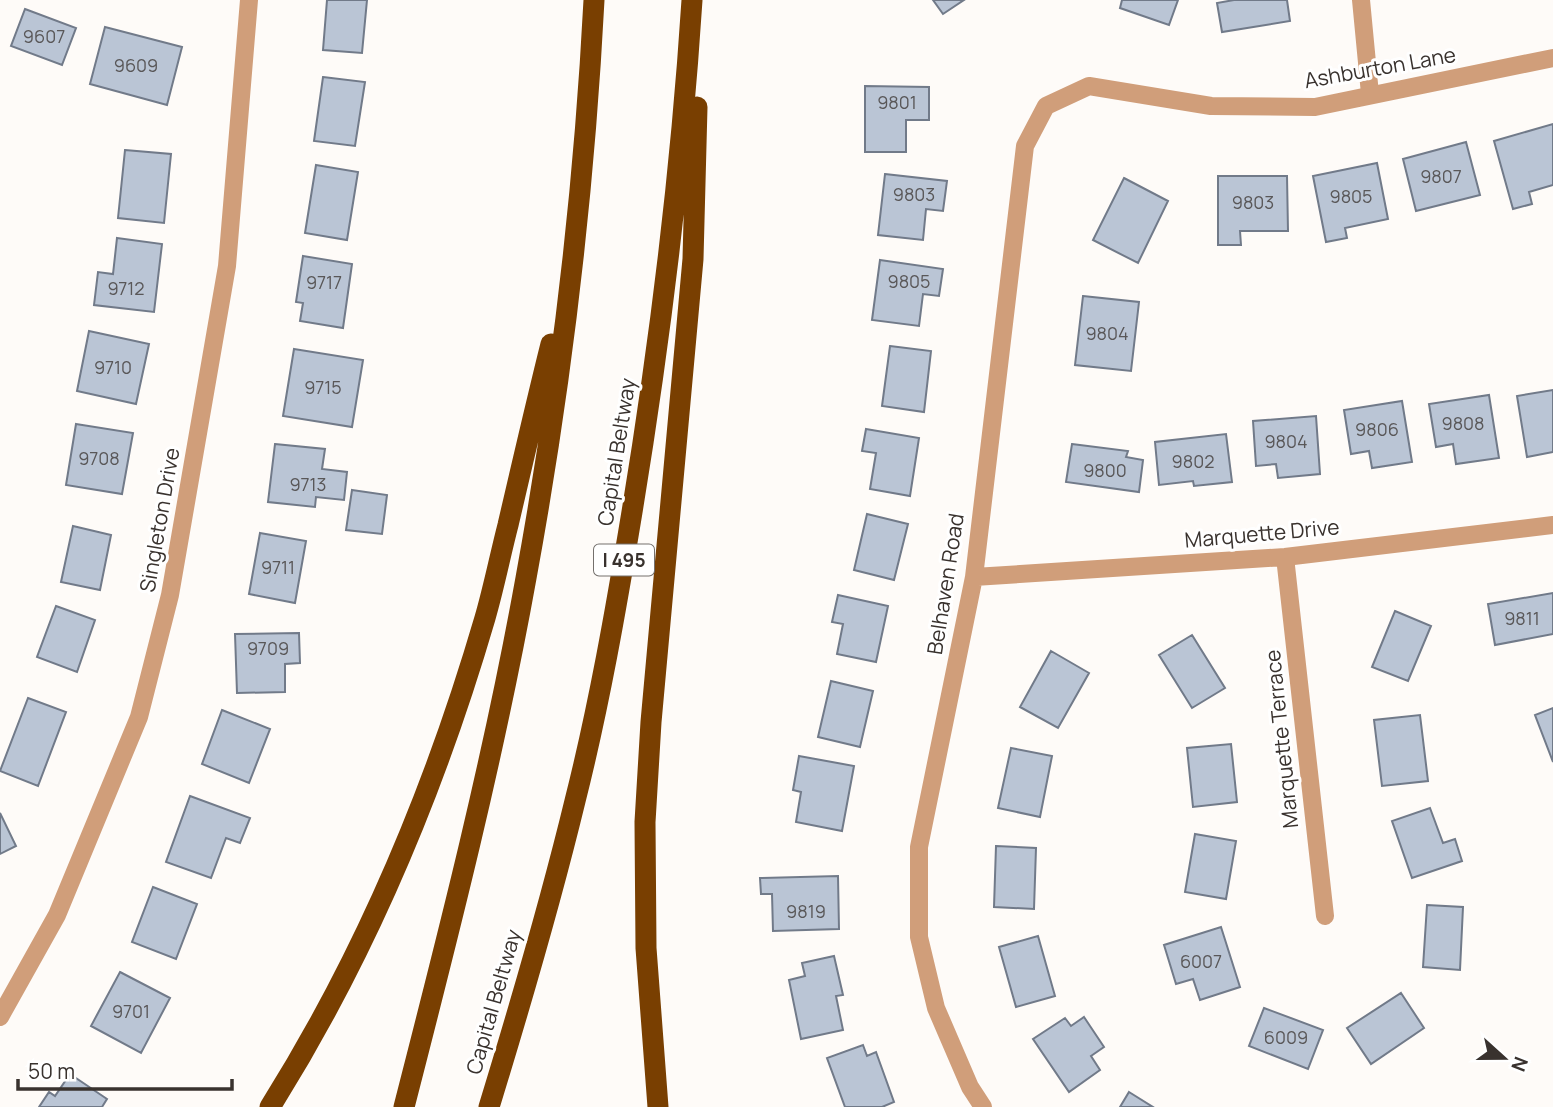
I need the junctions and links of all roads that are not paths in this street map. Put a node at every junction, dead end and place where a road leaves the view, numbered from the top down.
1 (594, 0) edge
2 (692, 0) edge
3 (699, 0) edge
4 (1362, 0) edge
5 (245, 1) edge
6 (1553, 58) edge
7 (1088, 86) joint
8 (1370, 94) junction
9 (575, 243) junction
10 (1553, 525) edge
11 (1285, 557) junction
12 (974, 577) junction
13 (1325, 916) dead end
14 (0, 1017) edge
15 (270, 1107) edge
16 (404, 1107) edge
17 (489, 1107) edge
18 (658, 1107) edge
19 (983, 1107) edge

1 - 9 highway
2 - 17 highway, Capital Beltway / I 495
3 - 18 highway
4 - 8 street
5 - 14 street, Singleton Drive
6 - 8 street, Ashburton Lane
7 - 8 street, Ashburton Lane
7 - 12 street, Belhaven Road
9 - 15 highway
9 - 16 highway
10 - 11 street, Marquette Drive
11 - 12 street, Marquette Drive
11 - 13 street, Marquette Terrace
12 - 19 street, Belhaven Road

